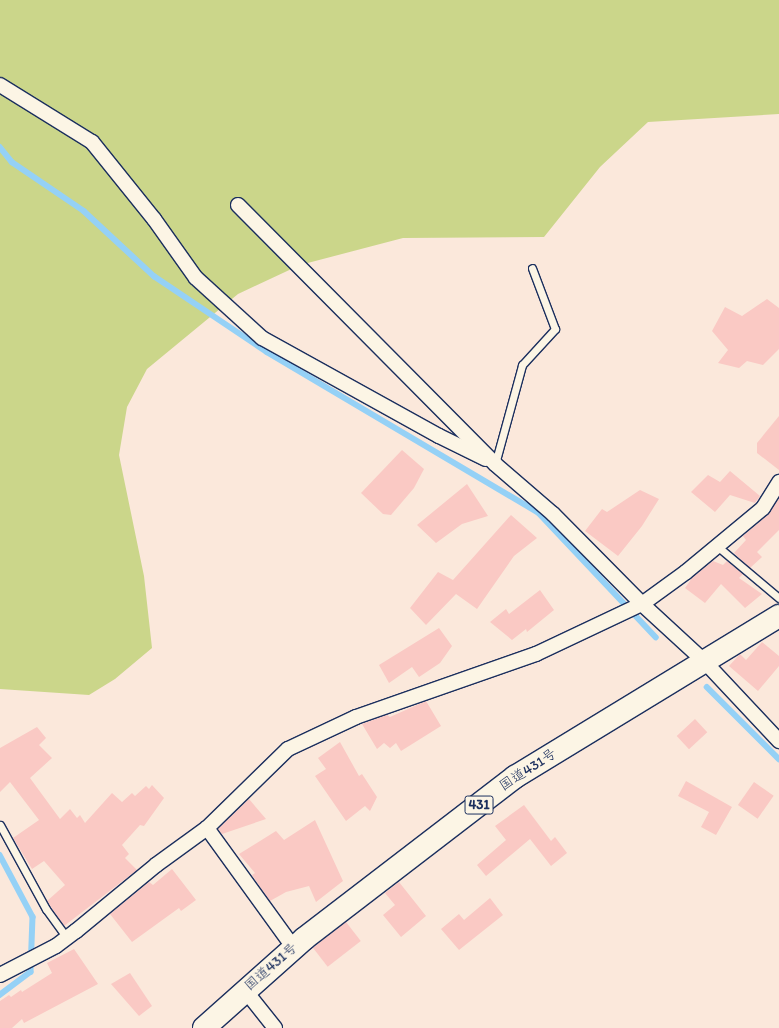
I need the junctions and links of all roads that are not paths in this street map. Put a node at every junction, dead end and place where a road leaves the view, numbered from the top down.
1 (0, 85) edge
2 (238, 205) dead end
3 (532, 268) dead end
4 (495, 464) junction
5 (779, 482) edge
6 (717, 546) junction
7 (779, 598) edge
8 (642, 604) junction
9 (779, 616) edge
10 (704, 661) junction
11 (779, 741) edge
12 (0, 825) edge
13 (207, 828) junction
14 (67, 938) junction
15 (293, 948) junction
16 (0, 975) edge
17 (244, 989) junction
18 (204, 1028) edge
19 (275, 1028) edge

1 - 4 street
2 - 4 street
3 - 4 lane
4 - 8 street
5 - 6 street
6 - 7 lane
6 - 8 street
8 - 10 street
8 - 13 street
9 - 10 highway, 国道431号 / 431
10 - 11 street
10 - 15 highway, 国道431号 / 431
12 - 14 lane
13 - 14 street
13 - 15 street
14 - 16 street
15 - 17 highway, 国道431号 / 431
17 - 18 highway, 国道431号 / 431
17 - 19 street

